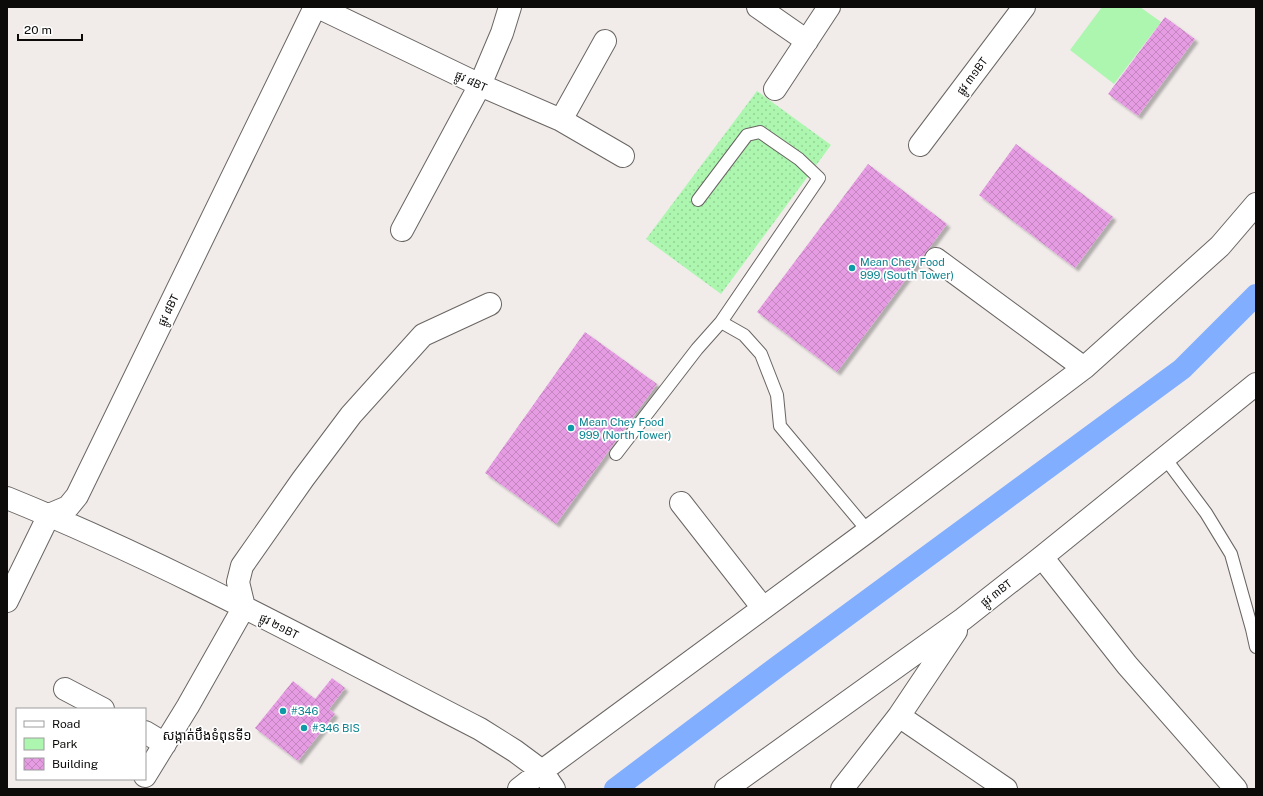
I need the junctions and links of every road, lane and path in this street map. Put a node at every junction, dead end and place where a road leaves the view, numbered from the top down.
1 (317, 7) edge
2 (510, 7) edge
3 (758, 7) edge
4 (829, 7) edge
5 (1024, 7) edge
6 (605, 41) dead end
7 (807, 41) junction
8 (480, 85) junction
9 (775, 88) dead end
10 (561, 120) junction
11 (920, 145) dead end
12 (623, 156) dead end
13 (698, 200) dead end
14 (1256, 204) edge
15 (402, 230) dead end
16 (936, 259) dead end
17 (490, 304) dead end
18 (721, 322) junction
19 (1084, 368) junction
20 (1255, 388) edge
21 (616, 454) dead end
22 (1165, 458) junction
23 (7, 498) edge
24 (681, 503) dead end
25 (49, 515) junction
26 (868, 531) junction
27 (1042, 557) junction
28 (7, 601) edge
29 (244, 607) junction
30 (763, 608) junction
31 (963, 619) junction
32 (1256, 647) edge
33 (65, 689) dead end
34 (101, 708) edge
35 (899, 716) junction
36 (146, 733) edge
37 (165, 744) junction
38 (146, 774) edge
39 (142, 780) edge
40 (550, 783) edge
41 (137, 789) edge
42 (519, 789) edge
43 (726, 789) edge
44 (842, 789) edge
45 (1006, 789) edge
46 (1236, 789) edge

1 - 8 street, ផ្លូវ ៨BT
1 - 25 street, ផ្លូវ ៨BT
2 - 8 street
3 - 7 street
4 - 7 street
5 - 11 street, ផ្លូវ ៣១BT
6 - 10 street
7 - 9 street
8 - 10 street, ផ្លូវ ៨BT
8 - 15 street
10 - 12 street, ផ្លូវ ៨BT
13 - 18 lane
14 - 19 street
16 - 19 street
17 - 29 street
18 - 21 lane
18 - 26 lane
19 - 26 street
20 - 22 street, ផ្លូវ ៣BT
22 - 27 street, ផ្លូវ ៣BT
22 - 32 lane
23 - 25 street, ផ្លូវ ២១BT
24 - 30 street
25 - 28 street
25 - 29 street, ផ្លូវ ២១BT
26 - 30 street
27 - 31 street, ផ្លូវ ៣BT
27 - 46 street
29 - 37 street
29 - 40 street, ផ្លូវ ២១BT
30 - 40 street
31 - 35 street
31 - 43 street, ផ្លូវ ៣BT
33 - 34 street
35 - 44 street
35 - 45 street
36 - 37 street
37 - 38 street
39 - 41 street
40 - 42 street

